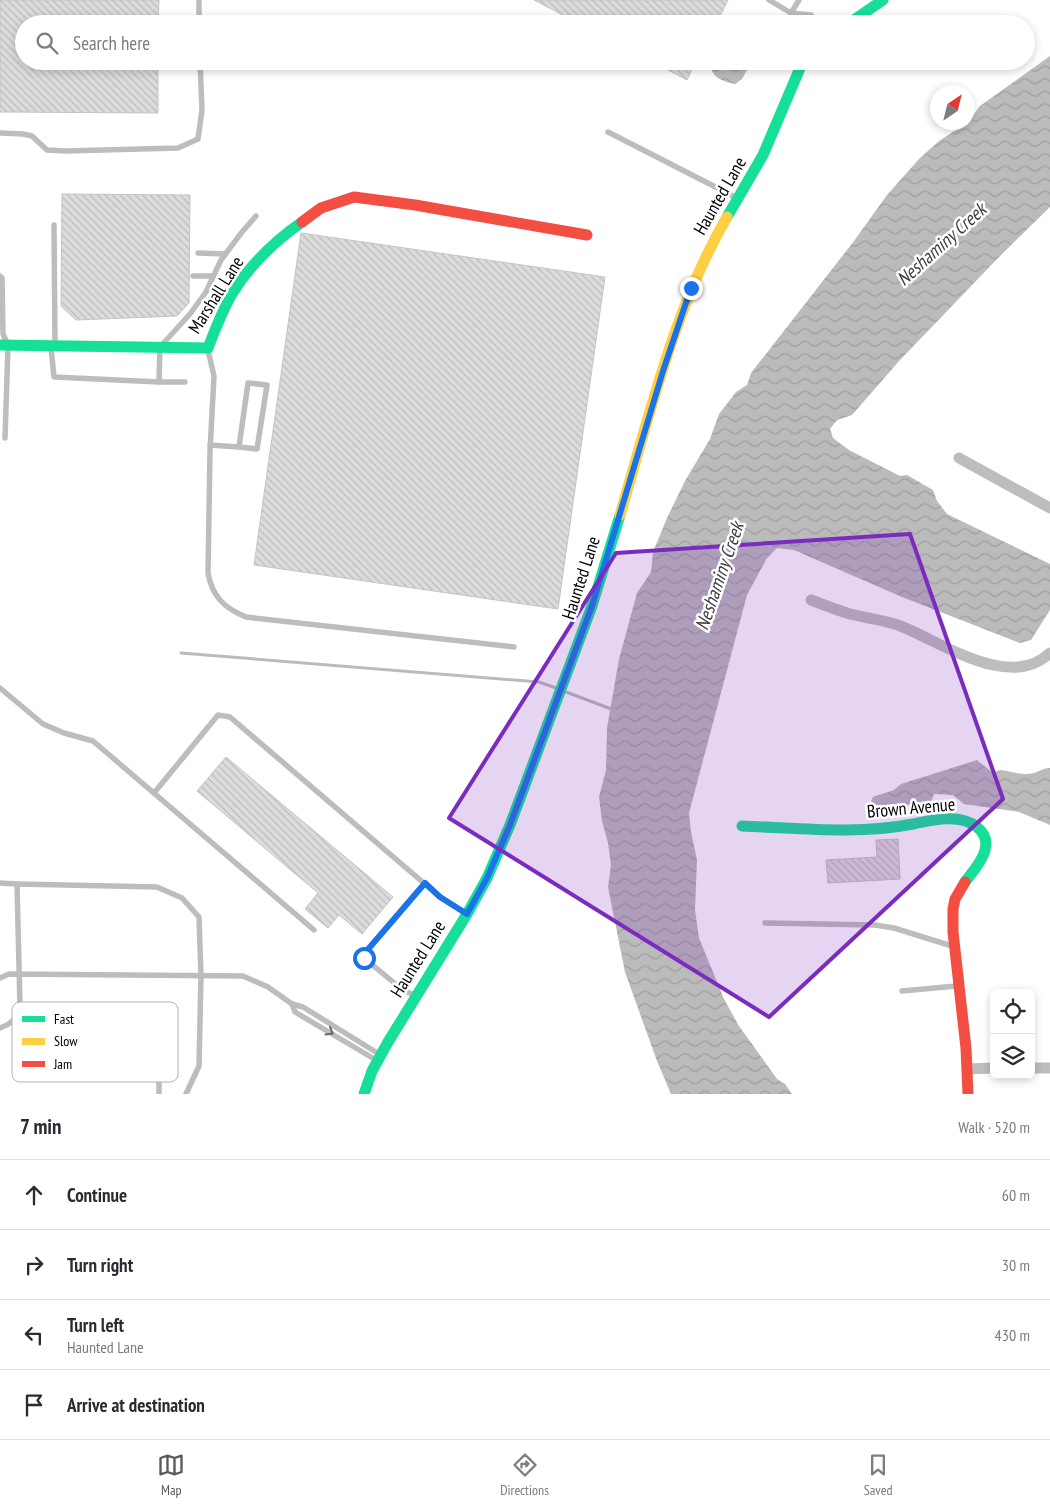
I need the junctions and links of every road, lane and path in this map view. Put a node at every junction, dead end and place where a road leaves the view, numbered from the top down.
1 (199, 0) edge
2 (769, 0) edge
3 (798, 0) edge
4 (883, 0) edge
5 (792, 12) junction
6 (200, 15) edge
7 (811, 15) edge
8 (861, 15) edge
9 (200, 70) edge
10 (798, 70) edge
11 (608, 132) dead end
12 (0, 133) edge
13 (738, 199) junction
14 (256, 216) dead end
15 (54, 225) dead end
16 (587, 235) dead end
17 (198, 253) dead end
18 (225, 254) junction
19 (0, 276) edge
20 (193, 276) dead end
21 (213, 276) junction
22 (4, 344) edge
23 (53, 345) junction
24 (160, 347) junction
25 (208, 348) junction
26 (159, 382) junction
27 (185, 382) dead end
28 (5, 438) dead end
29 (210, 445) junction
30 (240, 446) junction
31 (958, 458) dead end
32 (1050, 508) edge
33 (811, 600) dead end
34 (514, 647) dead end
35 (1050, 653) edge
36 (0, 688) edge
37 (154, 793) junction
38 (742, 826) dead end
39 (0, 883) edge
40 (425, 883) junction
41 (17, 884) junction
42 (467, 914) junction
43 (764, 923) dead end
44 (314, 930) dead end
45 (954, 947) junction
46 (19, 974) junction
47 (201, 975) junction
48 (0, 978) edge
49 (958, 986) junction
50 (902, 991) dead end
51 (416, 995) junction
52 (20, 1002) edge
53 (12, 1022) edge
54 (0, 1028) edge
55 (379, 1058) junction
56 (990, 1068) edge
57 (1035, 1068) edge
58 (1050, 1068) edge
59 (968, 1069) junction
60 (186, 1094) edge
61 (364, 1094) edge
62 (968, 1094) edge

1 - 6 lane
2 - 5 lane
3 - 5 lane
4 - 8 street
5 - 7 lane
9 - 12 lane
10 - 13 street, Haunted Lane
11 - 13 lane
13 - 42 street, Haunted Lane
14 - 18 lane
15 - 23 lane
16 - 25 street, Marshall Lane
17 - 18 lane
18 - 21 lane
19 - 22 lane
20 - 21 lane
21 - 24 lane
22 - 23 street, Marshall Lane
22 - 28 lane
23 - 24 street, Marshall Lane
23 - 26 lane
24 - 25 street, Marshall Lane
24 - 26 lane
25 - 29 lane
26 - 27 lane
29 - 30 lane
29 - 34 lane
30 - 30 lane
31 - 32 street
33 - 35 street
36 - 37 lane
37 - 40 lane
37 - 44 lane
38 - 45 street, Brown Avenue
39 - 41 lane
40 - 42 lane
40 - 51 lane
41 - 46 lane
41 - 47 lane
42 - 51 street, Haunted Lane
43 - 45 lane
45 - 49 street, Brown Avenue
46 - 47 lane
46 - 48 lane
46 - 52 lane
47 - 55 lane
47 - 60 lane
49 - 50 lane
49 - 59 street, Brown Avenue
51 - 55 street, Haunted Lane
53 - 54 lane
55 - 61 street, Haunted Lane
56 - 59 street
57 - 58 street
59 - 62 street, Brown Avenue

